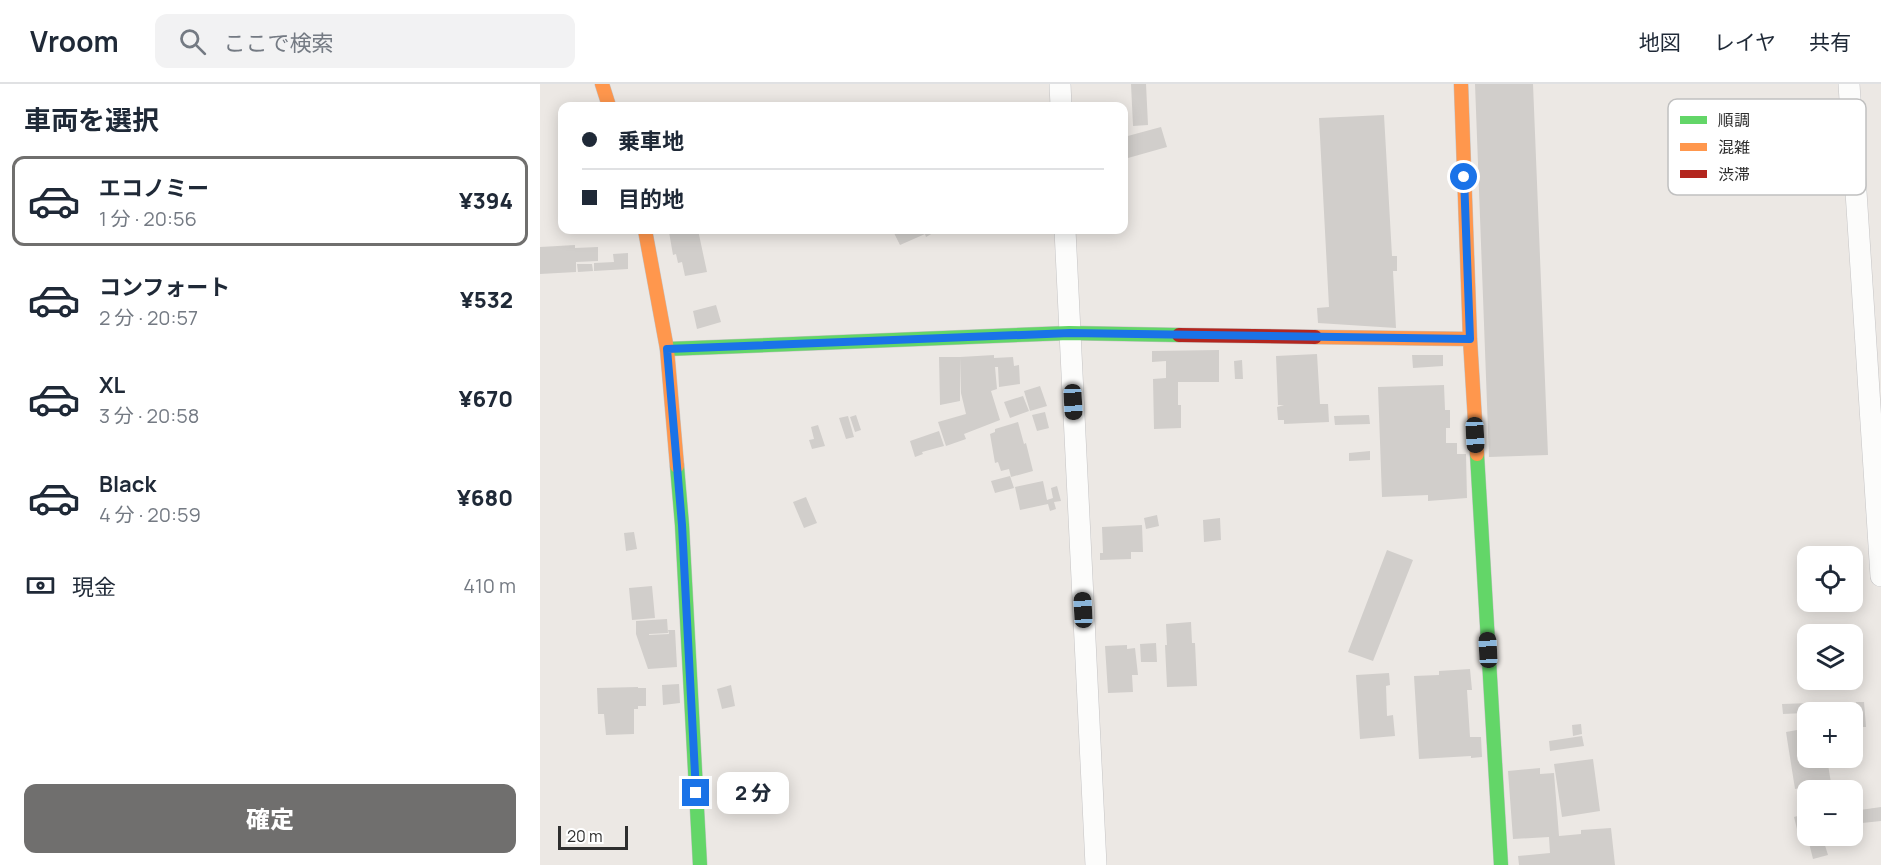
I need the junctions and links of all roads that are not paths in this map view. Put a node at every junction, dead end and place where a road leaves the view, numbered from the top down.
1 (602, 84) edge
2 (1060, 84) edge
3 (1461, 84) edge
4 (1849, 84) edge
5 (1850, 99) edge
6 (608, 102) edge
7 (1061, 102) edge
8 (1856, 195) edge
9 (646, 234) edge
10 (1065, 234) edge
11 (1070, 333) junction
12 (1470, 339) junction
13 (667, 349) junction
14 (1881, 576) edge
15 (700, 865) edge
16 (1096, 865) edge
17 (1501, 865) edge

1 - 6 street
2 - 7 street
3 - 12 street
4 - 5 street
8 - 14 street
9 - 13 street
10 - 11 street
11 - 12 street
11 - 13 street
11 - 16 street
12 - 17 street
13 - 15 street

